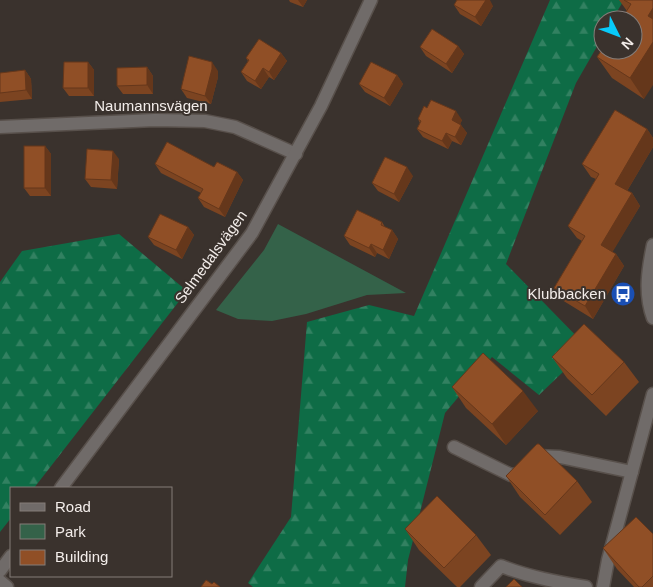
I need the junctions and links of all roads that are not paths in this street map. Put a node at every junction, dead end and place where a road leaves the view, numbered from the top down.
1 (371, 0) edge
2 (0, 127) edge
3 (296, 154) junction
4 (653, 244) edge
5 (653, 318) edge
6 (653, 394) edge
7 (454, 447) dead end
8 (632, 472) junction
9 (62, 487) edge
10 (10, 557) edge
11 (0, 571) edge
12 (0, 581) edge
13 (7, 587) edge
14 (481, 587) edge
15 (586, 587) edge
16 (603, 587) edge

1 - 3 street, Selmedalsvägen
2 - 3 street, Naumannsvägen
3 - 9 street, Selmedalsvägen
4 - 5 street
6 - 8 street
7 - 8 street
8 - 16 street
10 - 11 street
12 - 13 street
14 - 15 street

